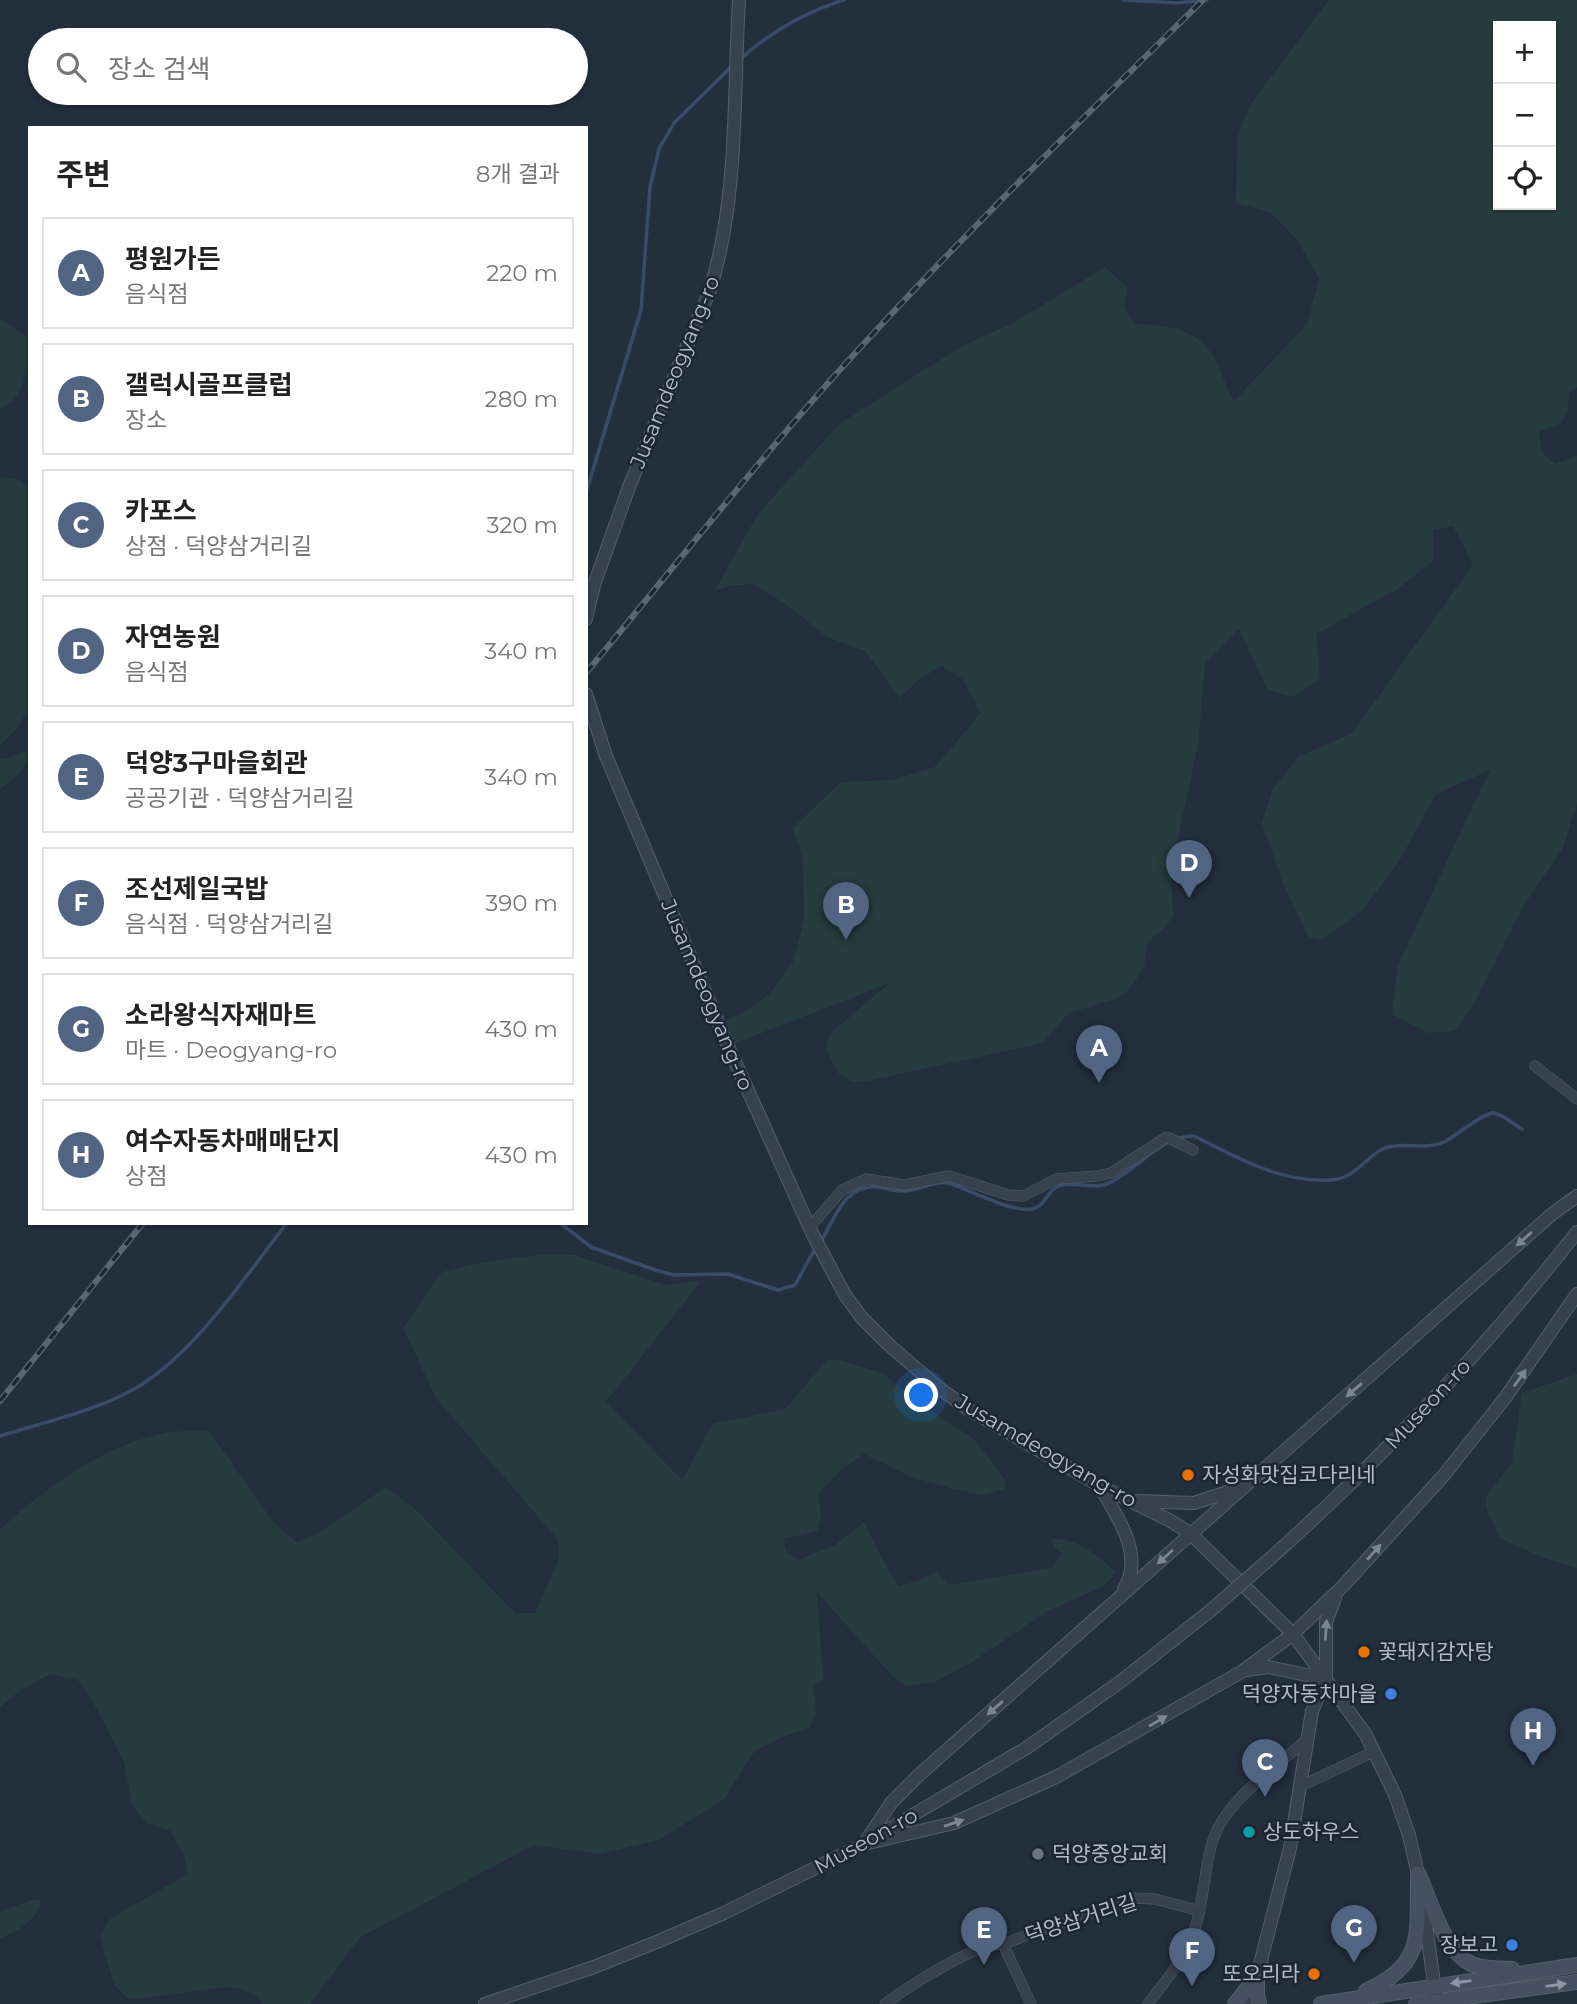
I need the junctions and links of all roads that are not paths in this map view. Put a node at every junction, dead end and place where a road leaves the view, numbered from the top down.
1 (739, 0) edge
2 (588, 610) edge
3 (588, 700) edge
4 (1535, 1066) dead end
5 (1577, 1099) edge
6 (1193, 1150) dead end
7 (1577, 1196) edge
8 (811, 1230) junction
9 (1577, 1232) edge
10 (1577, 1294) edge
11 (1247, 1485) junction
12 (1100, 1486) junction
13 (1128, 1500) junction
14 (1190, 1533) junction
15 (1343, 1586) junction
16 (1119, 1597) junction
17 (1293, 1634) junction
18 (1243, 1671) junction
19 (1326, 1679) junction
20 (1307, 1740) junction
21 (1375, 1751) junction
22 (1301, 1786) junction
23 (864, 1844) junction
24 (1418, 1873) junction
25 (1200, 1911) junction
26 (1003, 1944) junction
27 (1577, 1965) edge
28 (1545, 1970) junction
29 (1257, 1976) junction
30 (1577, 1982) edge
31 (1436, 1997) edge
32 (1351, 1998) junction
33 (485, 2004) edge
34 (885, 2004) edge
35 (1031, 2004) edge
36 (1148, 2004) edge
37 (1235, 2004) edge
38 (1244, 2004) edge
39 (1259, 2004) edge
40 (1321, 2004) edge
41 (1416, 2004) edge

1 - 2 street, Jusamdeogyang-ro
3 - 8 street, Jusamdeogyang-ro
4 - 5 street
6 - 8 street
7 -> 11 street
8 - 12 street, Jusamdeogyang-ro
9 - 23 street, Museon-ro, bridge
15 -> 10 street
11 - 13 street
11 - 14 street
12 - 13 street, Jusamdeogyang-ro
12 - 16 street
13 - 14 street, Jusamdeogyang-ro
14 -> 16 street
14 - 17 street, Jusamdeogyang-ro
15 - 17 street
19 -> 15 street
16 -> 23 street
17 - 18 street
17 - 19 street, Jusamdeogyang-ro
18 - 19 street
23 -> 18 street
19 - 20 street
19 - 21 street, Jusamdeogyang-ro
20 - 22 street
20 - 25 street
21 - 22 street
21 - 24 street, Jusamdeogyang-ro
22 - 29 street
23 - 33 street, Museon-ro
24 - 28 main road
24 - 31 street, Jusamdeogyang-ro
24 - 32 main road
25 - 26 street, 덕양삼거리길
25 - 36 street
26 - 34 street, 덕양삼거리길
26 - 35 street, 덕양삼거리길
27 - 28 main road
28 -> 31 main road
29 - 37 main road
29 - 38 street
29 - 39 main road
31 -> 30 main road
31 - 32 main road
31 - 41 main road
32 - 40 main road

